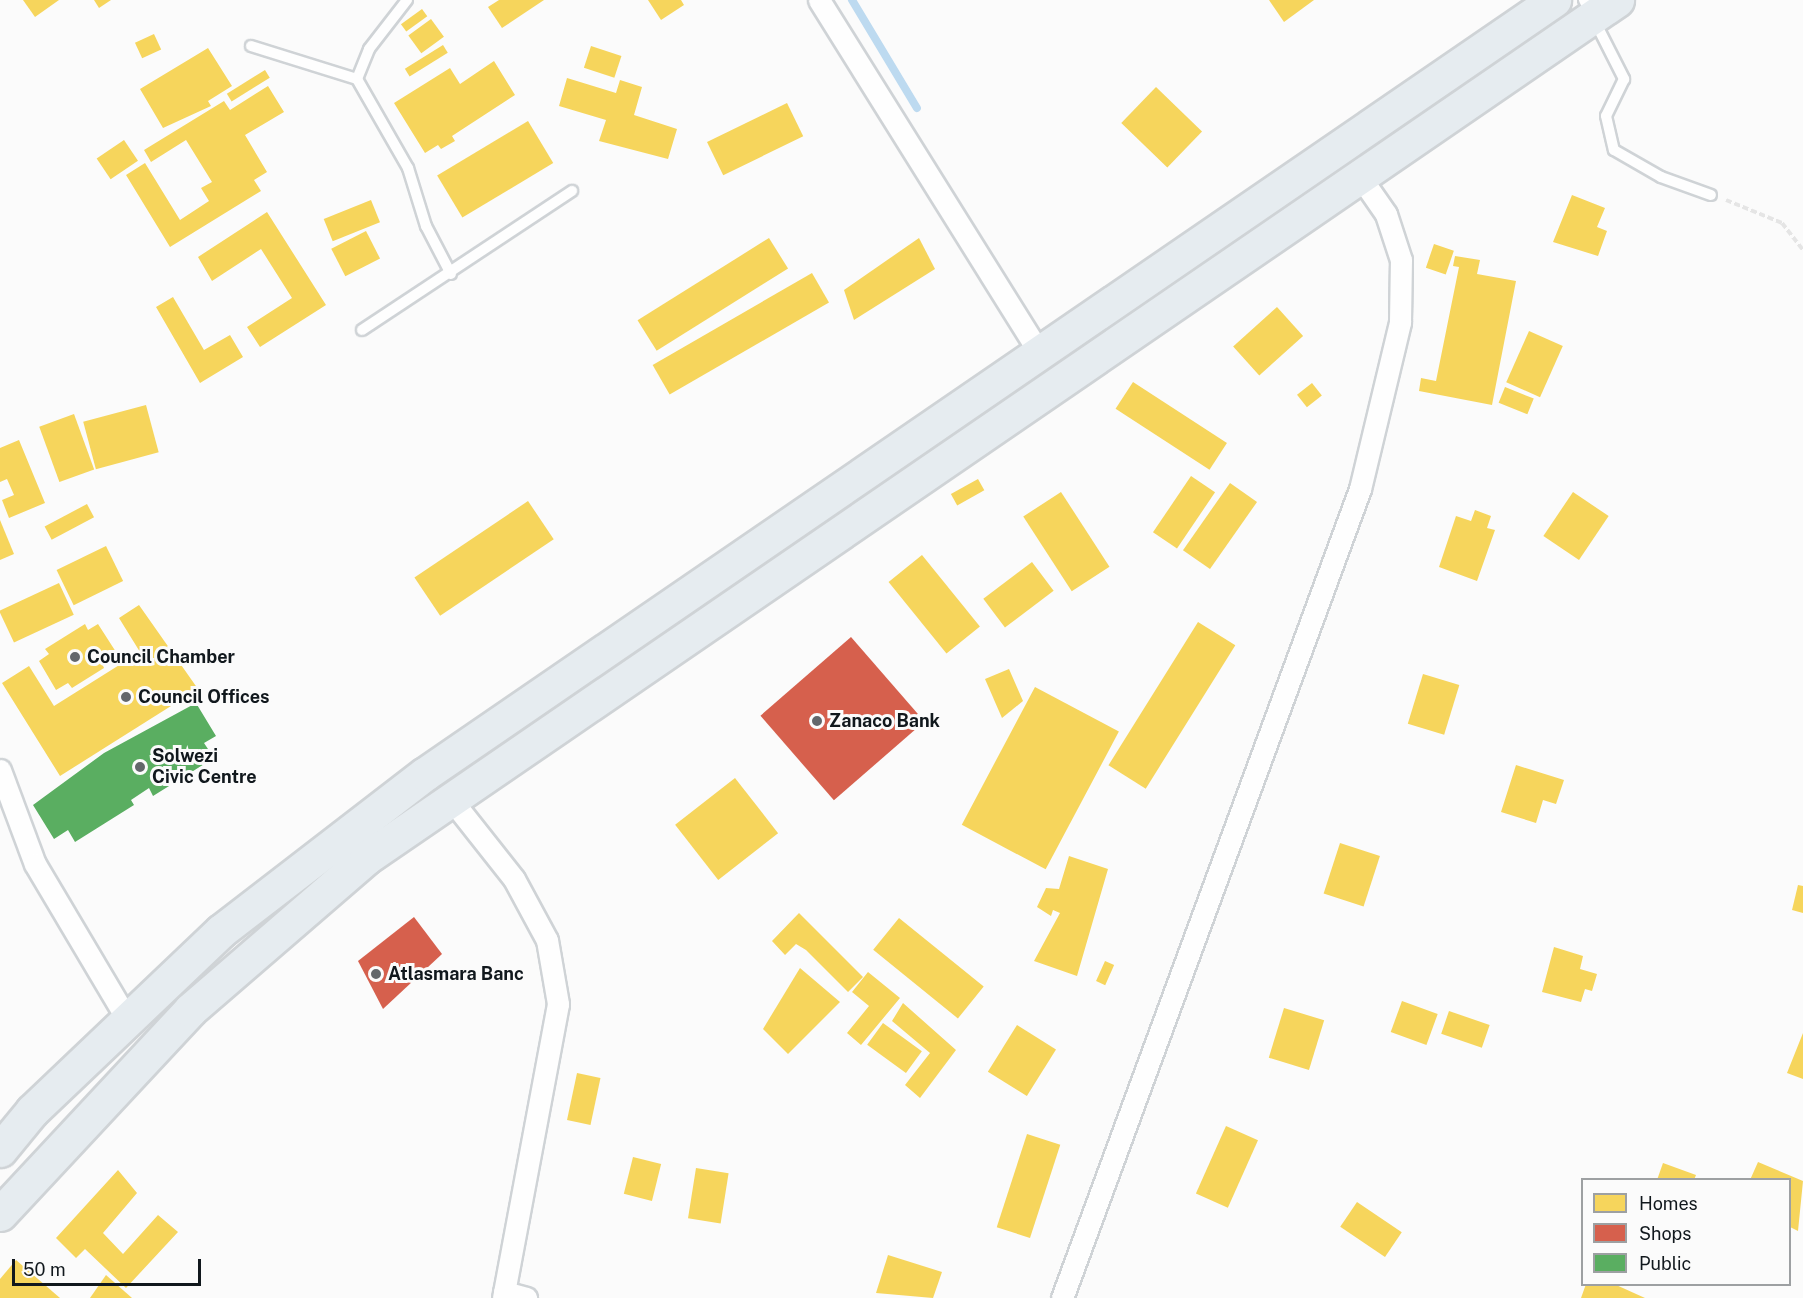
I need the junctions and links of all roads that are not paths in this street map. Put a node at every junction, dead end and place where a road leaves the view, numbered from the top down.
1 (408, 0) edge
2 (819, 0) edge
3 (1554, 0) edge
4 (1598, 6) edge
5 (251, 46) dead end
6 (357, 80) junction
7 (1361, 178) junction
8 (572, 190) dead end
9 (1711, 195) road end
10 (451, 274) junction
11 (362, 330) dead end
12 (1040, 352) junction
13 (0, 770) edge
14 (450, 798) junction
15 (127, 1018) junction
16 (0, 1150) edge
17 (0, 1214) edge
18 (504, 1295) edge
19 (526, 1298) edge
20 (1062, 1298) edge

1 - 6 lane
2 - 12 street
3 - 12 highway
4 - 7 highway
4 - 9 lane
5 - 6 lane
6 - 10 lane
7 - 14 highway
7 - 20 street
8 - 10 lane
10 - 11 lane
12 - 15 highway
13 - 15 street
14 - 17 highway
14 - 18 street
15 - 16 highway
18 - 19 street

